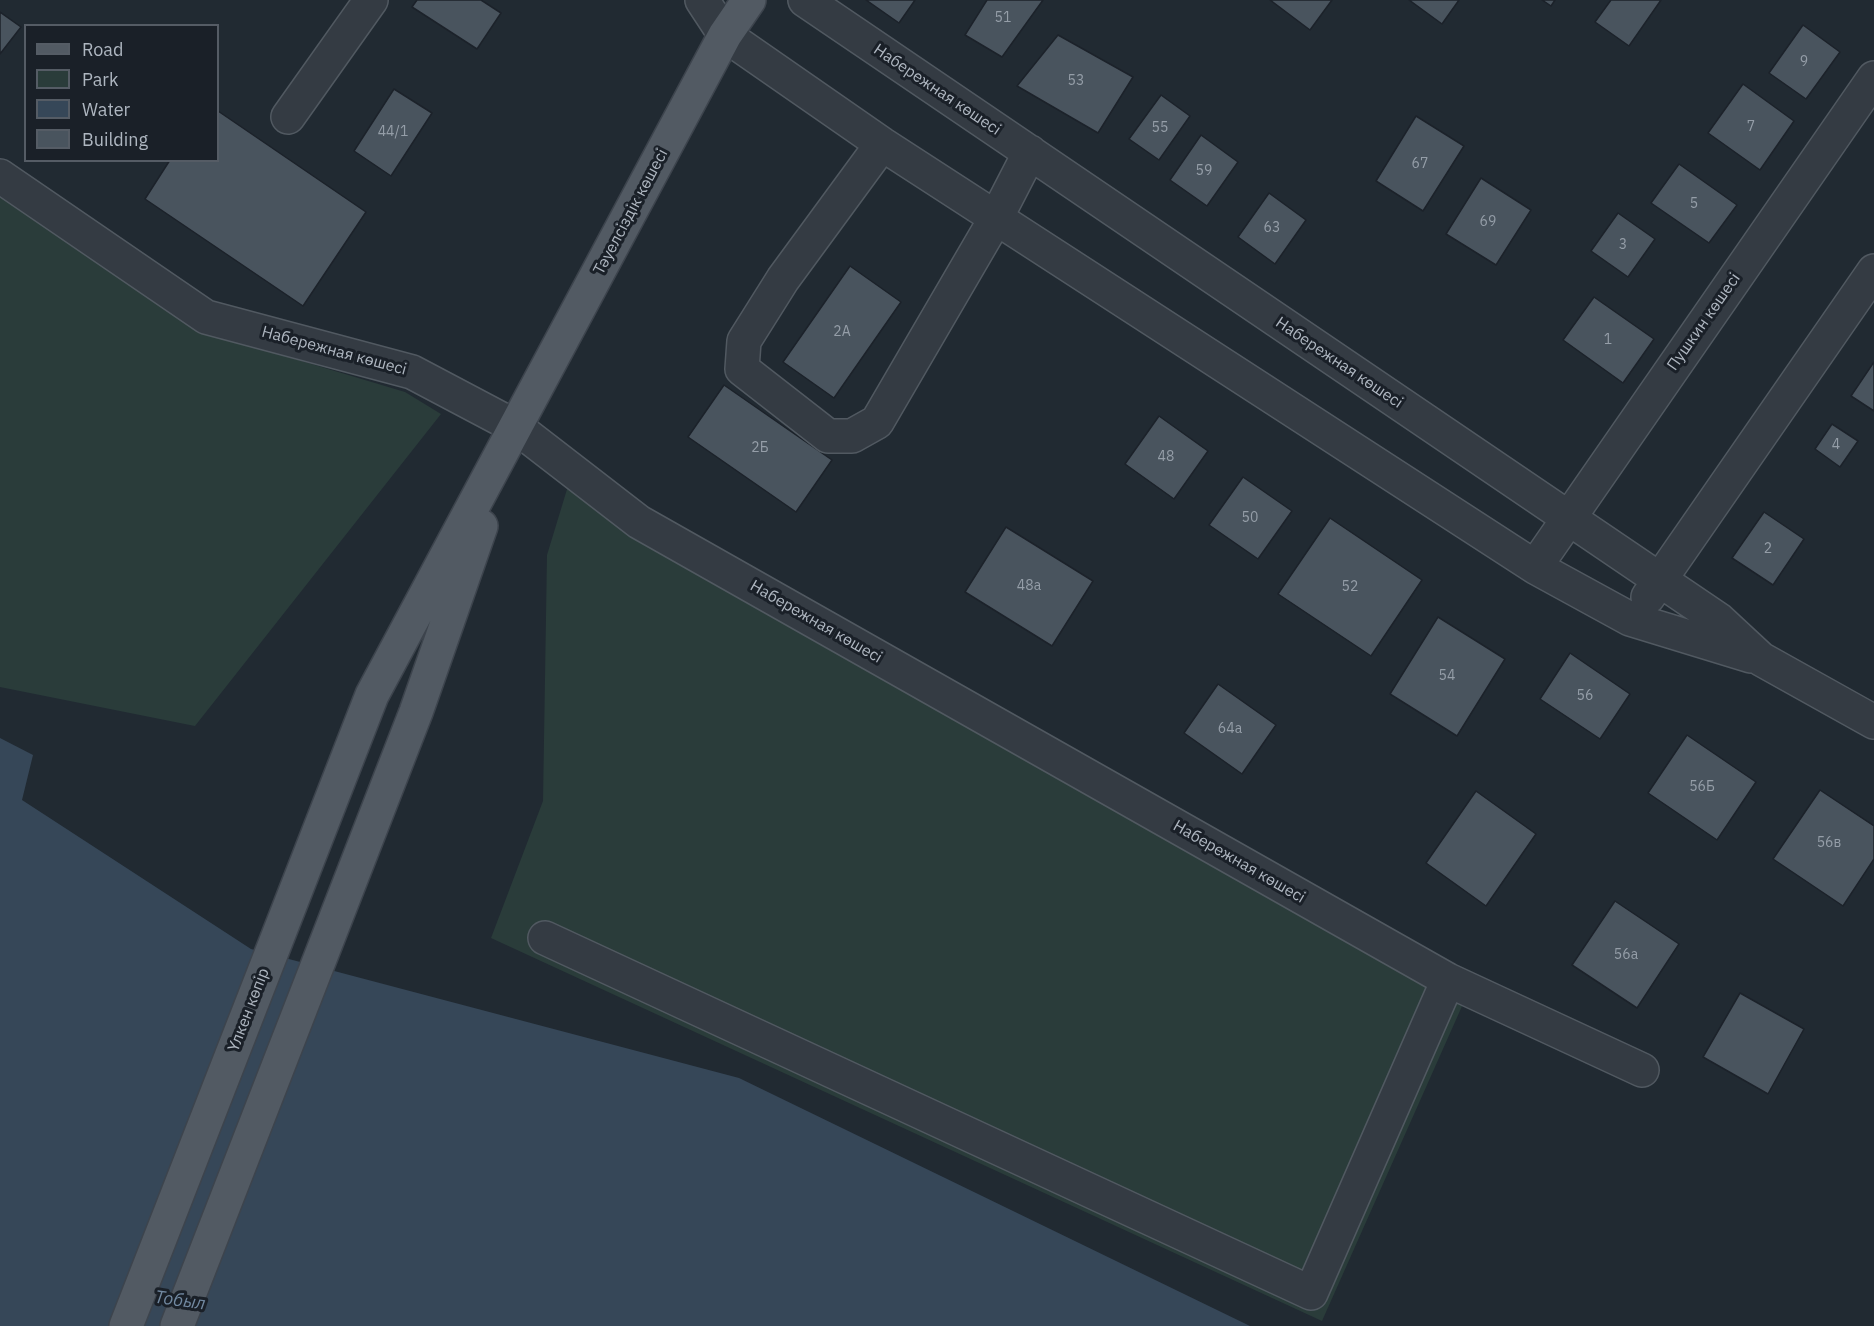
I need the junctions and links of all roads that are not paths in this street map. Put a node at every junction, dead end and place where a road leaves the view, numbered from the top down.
1 (371, 0) edge
2 (702, 0) edge
3 (749, 0) edge
4 (805, 0) edge
5 (725, 35) junction
6 (1874, 78) edge
7 (288, 117) dead end
8 (882, 144) junction
9 (1030, 152) junction
10 (0, 176) edge
11 (996, 218) junction
12 (1874, 271) edge
13 (516, 427) junction
14 (1568, 518) junction
15 (1535, 567) junction
16 (1661, 581) junction
17 (1630, 619) junction
18 (1761, 659) junction
19 (1874, 722) edge
20 (545, 938) dead end
21 (1448, 980) junction
22 (1642, 1070) dead end
23 (126, 1326) edge
24 (177, 1326) edge

1 - 7 street
2 - 5 street
3 - 5 main road, Тәуелсіздік көшесі
4 - 9 street, Набережная көшесі
5 - 8 street
5 - 13 main road, Тәуелсіздік көшесі
6 - 14 street, Пушкин көшесі
8 - 11 street
8 - 11 street
9 - 11 street
9 - 14 street, Набережная көшесі
10 - 13 street, Набережная көшесі
11 - 15 street
12 - 16 street
13 - 21 street, Набережная көшесі
13 - 23 main road, Үлкен көпір
13 - 24 main road
14 - 15 street, Пушкин көшесі
14 - 16 street, Набережная көшесі
15 - 17 street
16 - 17 street
16 - 18 street, Набережная көшесі
17 - 18 street
18 - 19 street, Набережная көшесі
20 - 21 street
21 - 22 street, Набережная көшесі

